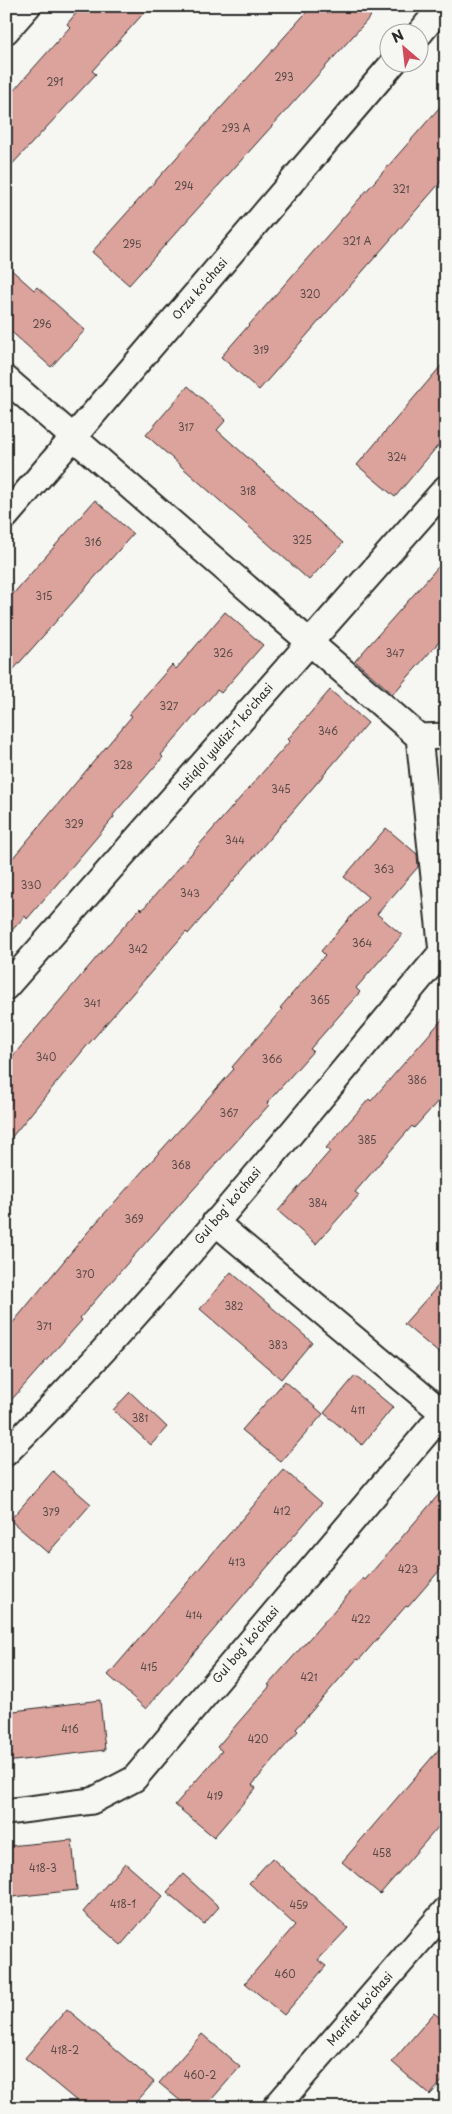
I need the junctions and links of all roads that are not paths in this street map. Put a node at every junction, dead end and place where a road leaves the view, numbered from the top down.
1 (28, 6) edge
2 (442, 6) edge
3 (429, 22) edge
4 (6, 31) edge
5 (385, 72) edge
6 (6, 379) edge
7 (74, 436) junction
8 (446, 488) edge
9 (6, 516) edge
10 (309, 643) junction
11 (446, 736) edge
12 (419, 738) junction
13 (444, 952) edge
14 (6, 987) edge
15 (215, 1222) junction
16 (444, 1412) edge
17 (6, 1453) edge
18 (6, 1812) edge
19 (446, 1910) edge
20 (275, 2108) edge

1 - 4 street
2 - 3 street
5 - 7 street, Orzu ko'chasi
6 - 7 street
7 - 9 street, Orzu ko'chasi
7 - 10 street
8 - 10 street, Istiqlol yuldizi-1 ko'chasi
10 - 12 street
10 - 14 street, Istiqlol yuldizi-1 ko'chasi
11 - 12 street
12 - 13 street
13 - 15 street, Gul bog' ko'chasi
15 - 16 street
15 - 17 street, Gul bog' ko'chasi
16 - 18 street, Gul bog' ko'chasi
19 - 20 street, Marifat ko'chasi

